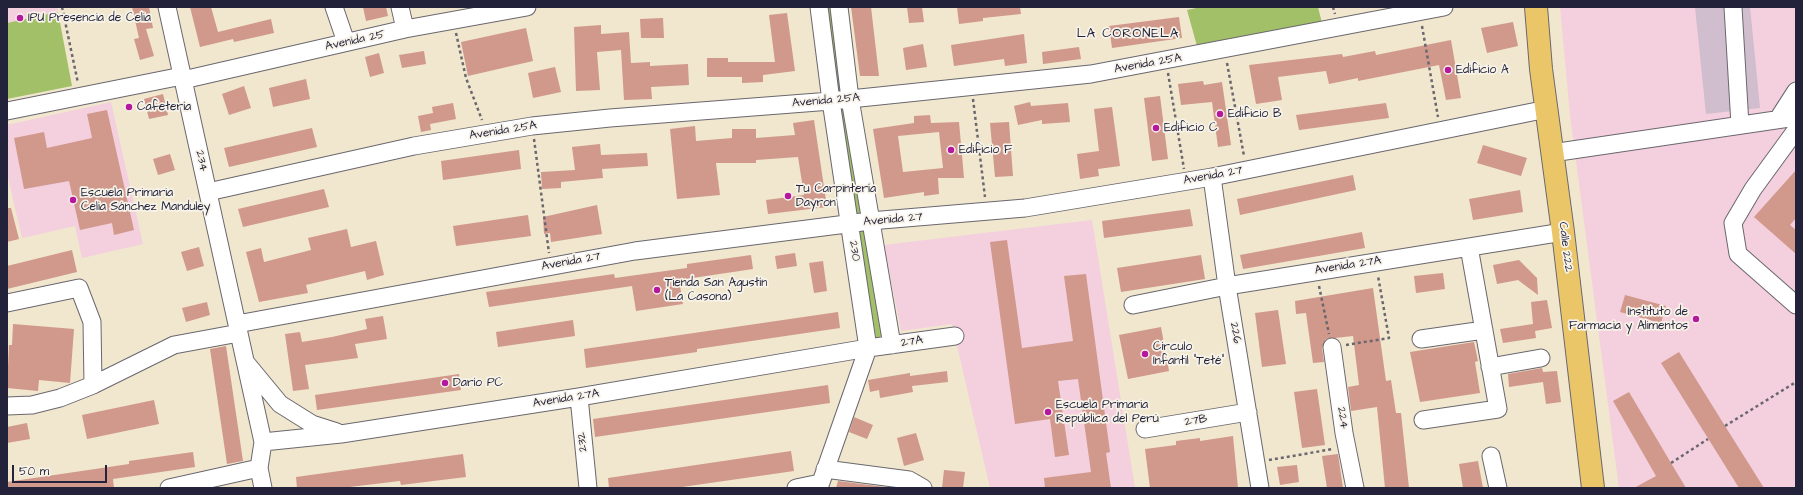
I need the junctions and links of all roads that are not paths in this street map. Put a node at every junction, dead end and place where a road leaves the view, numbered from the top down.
1 (167, 7) edge
2 (334, 7) edge
3 (400, 7) edge
4 (527, 7) edge
5 (819, 7) edge
6 (839, 7) edge
7 (1444, 7) edge
8 (1536, 7) edge
9 (1734, 7) edge
10 (405, 29) junction
11 (346, 42) junction
12 (182, 78) junction
13 (1796, 91) edge
14 (850, 99) junction
15 (830, 101) junction
16 (1547, 109) junction
17 (7, 111) edge
18 (1796, 117) edge
19 (1778, 120) junction
20 (1740, 125) junction
21 (1796, 130) edge
22 (1552, 153) junction
23 (1212, 177) junction
24 (208, 192) junction
25 (870, 221) junction
26 (850, 224) junction
27 (1563, 232) junction
28 (1469, 247) junction
29 (1227, 286) junction
30 (7, 303) edge
31 (1133, 305) dead end
32 (1796, 305) edge
33 (238, 329) junction
34 (1484, 330) junction
35 (954, 336) dead end
36 (1421, 339) dead end
37 (892, 345) junction
38 (1332, 347) road end
39 (868, 348) junction
40 (1541, 358) dead end
41 (245, 362) junction
42 (1490, 367) junction
43 (93, 385) junction
44 (579, 397) junction
45 (7, 406) edge
46 (1248, 412) junction
47 (1423, 420) dead end
48 (1145, 429) dead end
49 (341, 434) junction
50 (263, 442) junction
51 (1492, 456) dead end
52 (259, 468) junction
53 (822, 480) edge
54 (169, 488) edge
55 (263, 488) edge
56 (588, 488) edge
57 (796, 488) edge
58 (923, 488) edge
59 (1260, 488) edge
60 (1355, 488) edge
61 (1498, 488) edge
62 (1593, 488) edge

1 - 12 street, 234
2 - 11 street
3 - 10 street
4 - 10 street, Avenida 25
5 - 15 street, 230
6 - 14 street, 230
7 - 14 street, Avenida 25A
8 - 16 main road, Calle 222
9 - 20 street
10 - 11 street, Avenida 25
11 - 12 street, Avenida 25
12 - 17 street, Avenida 25
12 - 24 street, 234
13 - 19 street
14 - 15 street, Avenida 25A
14 - 25 street, 230
15 - 24 street, Avenida 25A
15 - 26 street, 230
16 - 22 main road, Calle 222
16 - 23 street, Avenida 27
18 - 19 street
19 - 20 street
20 - 22 street
21 - 32 street
22 - 27 main road, Calle 222
23 - 25 street, Avenida 27
23 - 29 street, 226
24 - 33 street, 234
25 - 26 street, Avenida 27
25 - 37 street, 230
26 - 33 street, Avenida 27
26 - 39 street, 230
27 - 28 street, Avenida 27A
27 - 62 main road, Calle 222
28 - 29 street, Avenida 27A
28 - 34 street
29 - 31 street, Avenida 27A
29 - 46 street, 226
30 - 43 street
33 - 41 street, 234
33 - 43 street, Avenida 27
34 - 36 street
34 - 42 street
35 - 37 street, 27A
37 - 39 street, 27A
38 - 60 street, 224
39 - 44 street, Avenida 27A
39 - 53 street, 230
40 - 42 street
41 - 49 street, 234
41 - 50 street, 234
42 - 47 street
43 - 45 street, Avenida 27
44 - 49 street, Avenida 27A
44 - 56 street, 232
46 - 48 street, 27B
46 - 59 street, 226
49 - 50 street, Avenida 27A
50 - 52 street, 234
51 - 61 street
52 - 54 street
52 - 55 street, 234
53 - 57 street
53 - 58 street

